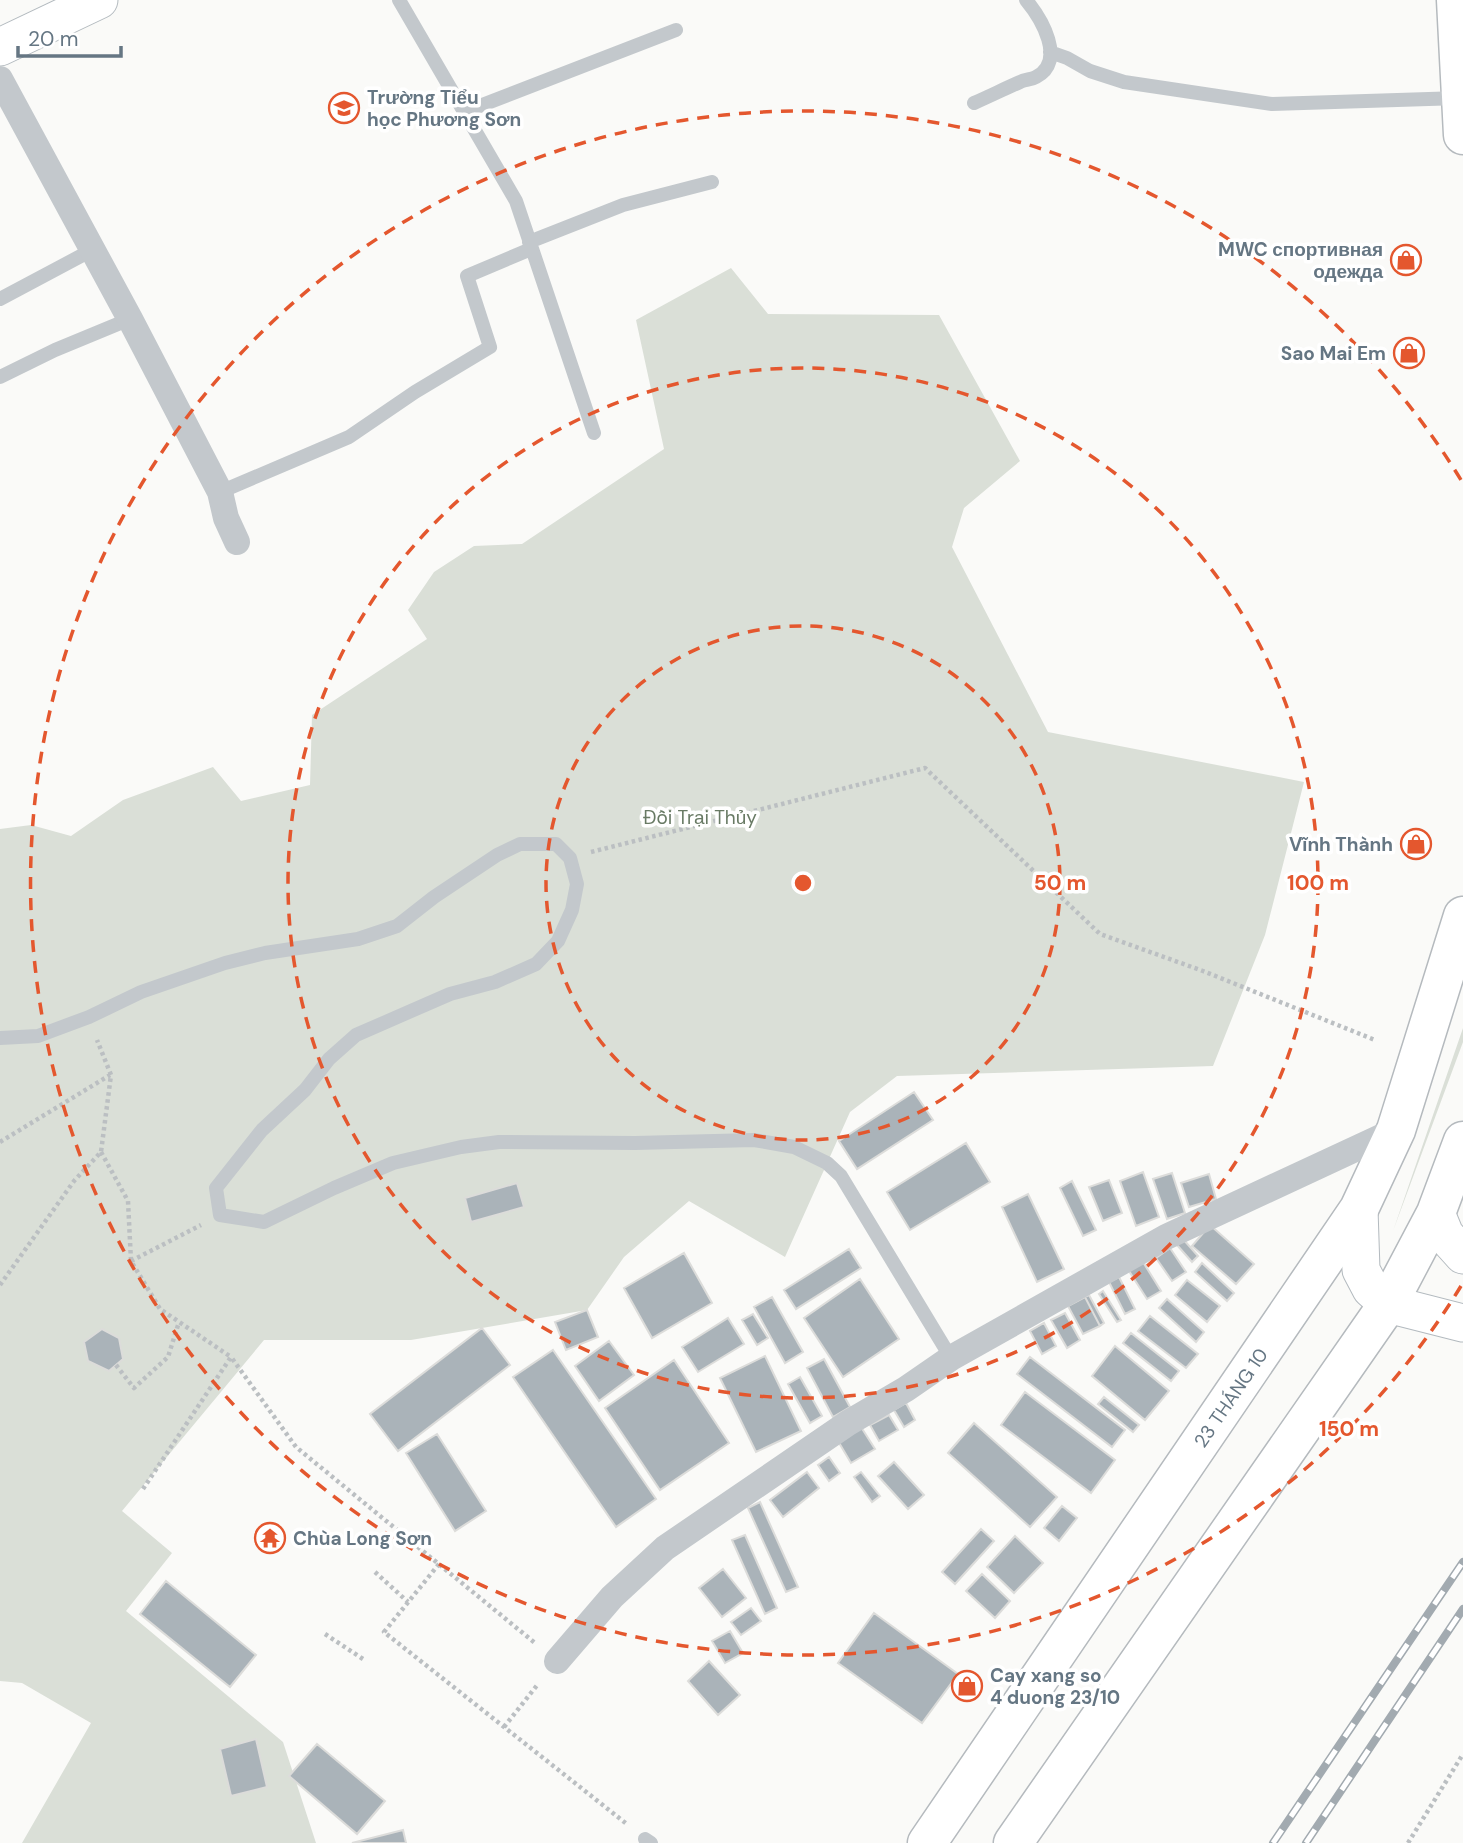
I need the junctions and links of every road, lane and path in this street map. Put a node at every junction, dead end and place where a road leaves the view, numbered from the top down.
1 (99, 0) edge
2 (399, 0) edge
3 (1026, 0) edge
4 (1456, 0) edge
5 (676, 30) dead end
6 (0, 47) edge
7 (1051, 52) junction
8 (0, 79) edge
9 (974, 103) dead end
10 (464, 112) junction
11 (1462, 116) edge
12 (712, 182) dead end
13 (530, 245) junction
14 (92, 250) junction
15 (0, 299) edge
16 (130, 319) junction
17 (0, 377) edge
18 (594, 433) dead end
19 (220, 492) junction
20 (237, 542) dead end
21 (570, 858) junction
22 (1463, 916) edge
23 (89, 1017) junction
24 (0, 1038) edge
25 (1375, 1040) dead end
26 (111, 1075) junction
27 (1396, 1129) junction
28 (1463, 1141) edge
29 (0, 1142) edge
30 (101, 1152) junction
31 (1359, 1209) junction
32 (1436, 1213) junction
33 (220, 1214) junction
34 (1463, 1255) edge
35 (131, 1261) junction
36 (0, 1285) edge
37 (1388, 1304) junction
38 (180, 1322) junction
39 (1463, 1323) edge
40 (231, 1357) junction
41 (951, 1358) junction
42 (116, 1365) dead end
43 (144, 1489) dead end
44 (439, 1564) junction
45 (375, 1572) dead end
46 (408, 1602) junction
47 (325, 1634) dead end
48 (363, 1659) dead end
49 (557, 1661) junction
50 (504, 1727) junction
51 (1463, 1754) edge
52 (648, 1841) edge
53 (927, 1843) edge
54 (1013, 1843) edge
55 (1408, 1843) edge

1 - 6 main road
2 - 10 lane
3 - 7 lane
4 - 11 main road
5 - 10 lane
7 - 9 lane
7 - 11 lane
8 - 14 street
10 - 13 lane
12 - 13 lane
13 - 18 lane
13 - 19 lane
14 - 15 lane
14 - 16 street
16 - 17 lane
16 - 19 street
19 - 20 street
21 - 23 lane
21 - 25 path
21 - 33 lane
22 - 27 main road, 23 THÁNG 10
23 - 24 lane
23 - 26 path
26 - 29 path
26 - 30 path
27 - 31 main road, 23 THÁNG 10
27 - 41 street
28 - 32 main road
30 - 35 path
30 - 36 path
31 - 37 main road
31 - 53 main road, 23 THÁNG 10
32 - 34 main road
32 - 37 main road
33 - 35 path
33 - 41 lane
35 - 38 path
37 - 39 main road
37 - 54 main road
38 - 40 path
38 - 42 path
40 - 43 path
40 - 44 path
41 - 49 street
44 - 46 path
44 - 49 path
45 - 46 path
46 - 50 path
47 - 48 path
49 - 50 path
50 - 52 path
51 - 55 path

